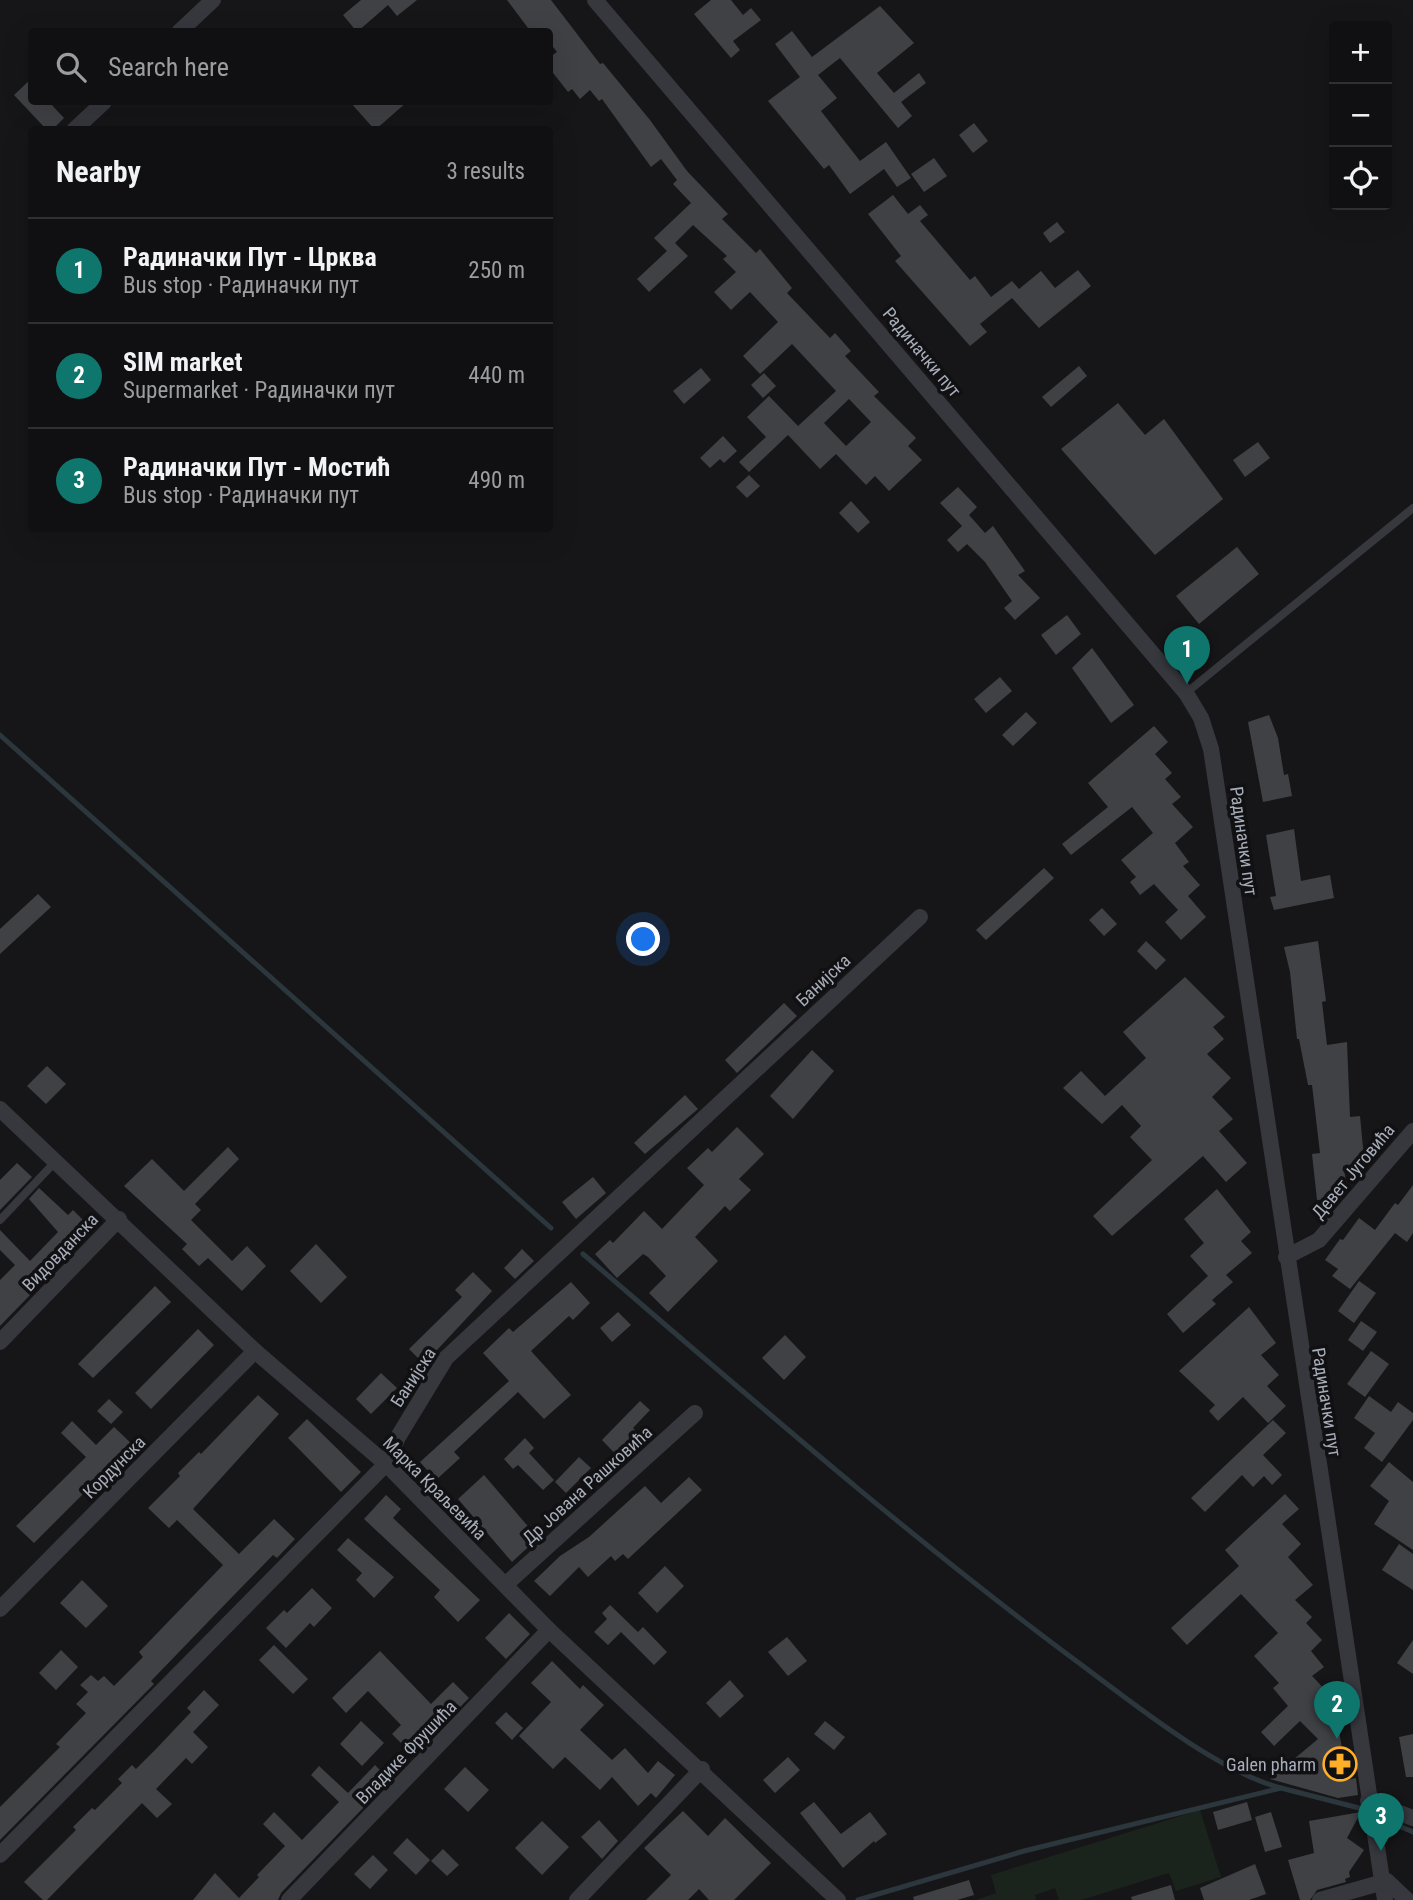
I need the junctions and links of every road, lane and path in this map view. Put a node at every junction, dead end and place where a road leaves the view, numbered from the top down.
1 (213, 0) edge
2 (595, 0) edge
3 (183, 28) edge
4 (101, 105) edge
5 (78, 126) edge
6 (1413, 508) edge
7 (1186, 693) junction
8 (920, 917) dead end
9 (0, 1109) edge
10 (1413, 1131) edge
11 (56, 1161) junction
12 (119, 1219) junction
13 (0, 1220) edge
14 (1286, 1257) junction
15 (0, 1342) edge
16 (255, 1352) junction
17 (695, 1412) dead end
18 (386, 1464) junction
19 (505, 1585) junction
20 (0, 1609) edge
21 (549, 1630) junction
22 (702, 1769) junction
23 (1368, 1801) junction
24 (1413, 1818) edge
25 (0, 1856) edge
26 (1382, 1882) junction
27 (289, 1900) edge
28 (577, 1900) edge
29 (838, 1900) edge
30 (1320, 1900) edge
31 (1385, 1900) edge
32 (1407, 1900) edge

1 - 3 street
2 - 7 street, Радиначки пут
4 - 5 street
6 - 7 lane
7 - 14 street, Радиначки пут
8 - 18 street, Банијска
9 - 11 street, Марка Краљевића
10 - 14 street, Девет Југовића
11 - 12 street, Марка Краљевића
11 - 13 lane
12 - 15 street, Видовданска
12 - 16 street, Марка Краљевића
14 - 23 street, Радиначки пут
16 - 18 street, Марка Краљевића
16 - 20 street, Кордунска
17 - 19 street, Др Јована Рашковића
18 - 19 street, Марка Краљевића
18 - 25 street, Банијска
19 - 21 street, Марка Краљевића
21 - 22 street, Марка Краљевића
21 - 27 street, Владике Фрушића
22 - 28 street
22 - 29 street, Марка Краљевића
23 - 24 street
23 - 26 street, Радиначки пут
26 - 30 street
26 - 31 street, Радиначки пут
26 - 32 street

